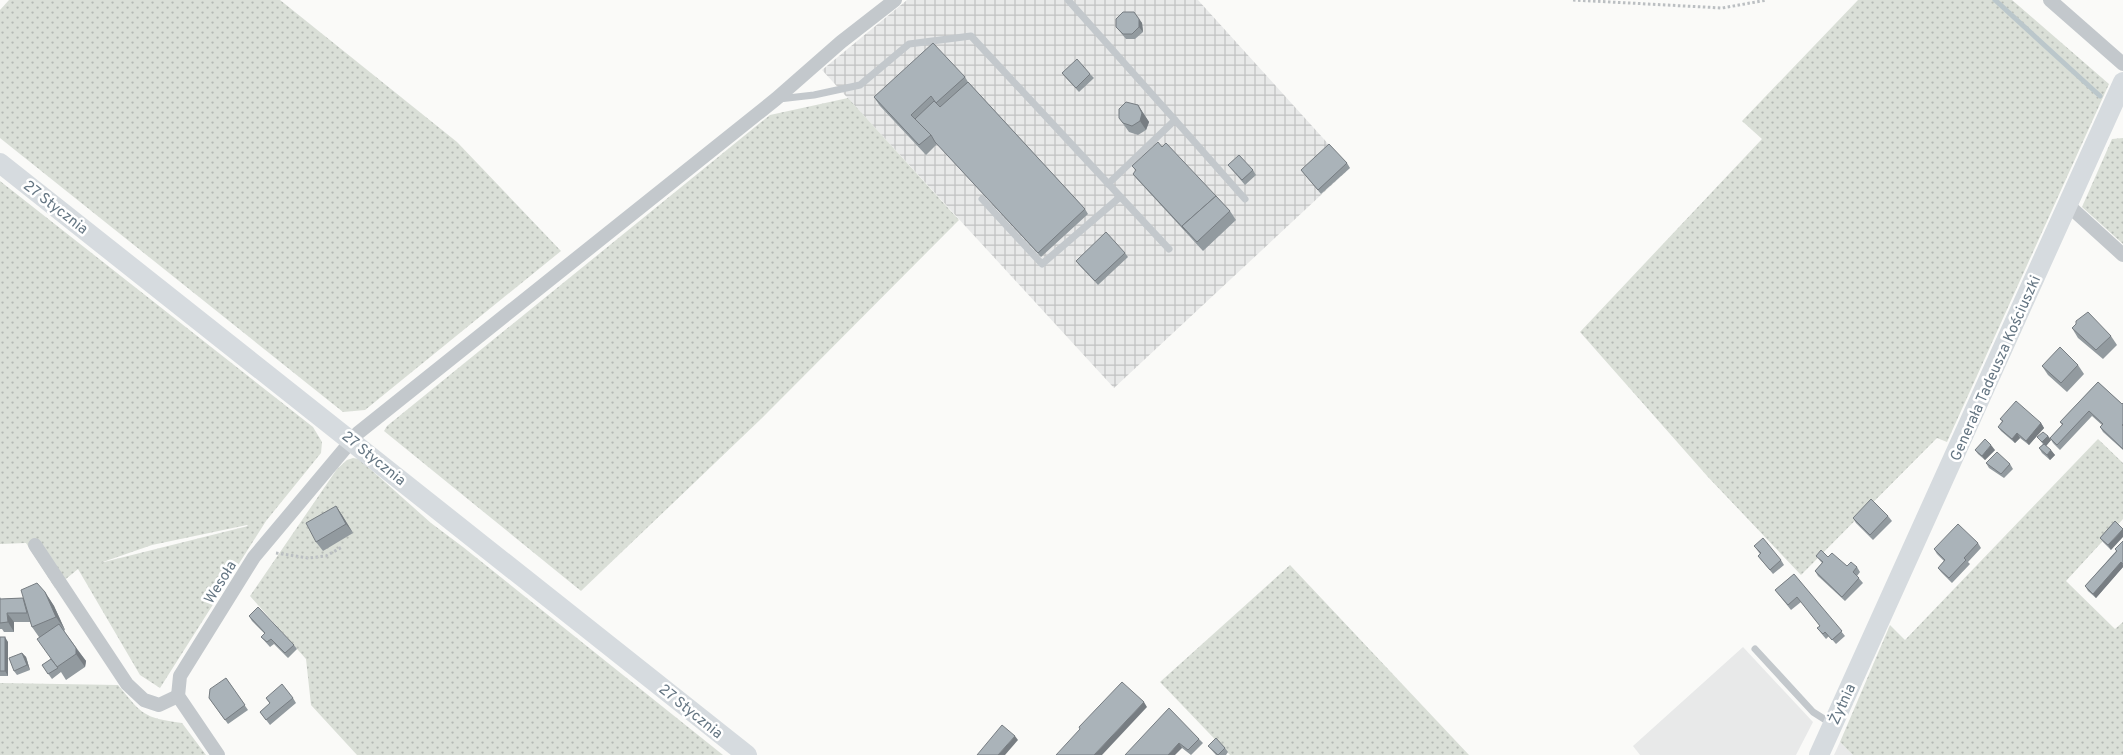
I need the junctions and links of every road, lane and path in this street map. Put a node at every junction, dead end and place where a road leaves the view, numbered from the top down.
1 (895, 0) edge
2 (1068, 0) edge
3 (1573, 0) edge
4 (1767, 0) edge
5 (2050, 0) edge
6 (2123, 64) edge
7 (2123, 82) edge
8 (776, 99) junction
9 (1175, 120) junction
10 (0, 163) edge
11 (1108, 184) junction
12 (1120, 197) junction
13 (982, 199) edge
14 (1245, 199) dead end
15 (2068, 205) junction
16 (1169, 249) dead end
17 (2123, 255) edge
18 (352, 440) junction
19 (35, 545) dead end
20 (342, 546) dead end
21 (261, 549) junction
22 (1755, 649) dead end
23 (1865, 653) joint
24 (178, 696) junction
25 (1833, 724) junction
26 (218, 755) edge
27 (747, 755) edge
28 (1818, 755) edge

1 - 8 street, Wesoła
2 - 9 lane
3 - 4 path
5 - 6 street
7 - 15 street, Generała Tadeusza Kościuszki
8 - 11 lane
8 - 18 street, Wesoła
9 - 11 lane
9 - 14 lane
10 - 18 street, 27 Stycznia
11 - 12 lane
12 - 13 lane
12 - 16 lane
15 - 17 street
15 - 23 street, Generała Tadeusza Kościuszki
18 - 21 street, Wesoła
18 - 27 street, 27 Stycznia
19 - 24 street
20 - 21 path
21 - 24 street, Wesoła
22 - 25 lane
23 - 25 street, Żytnia
24 - 26 street
25 - 28 street, Żytnia

